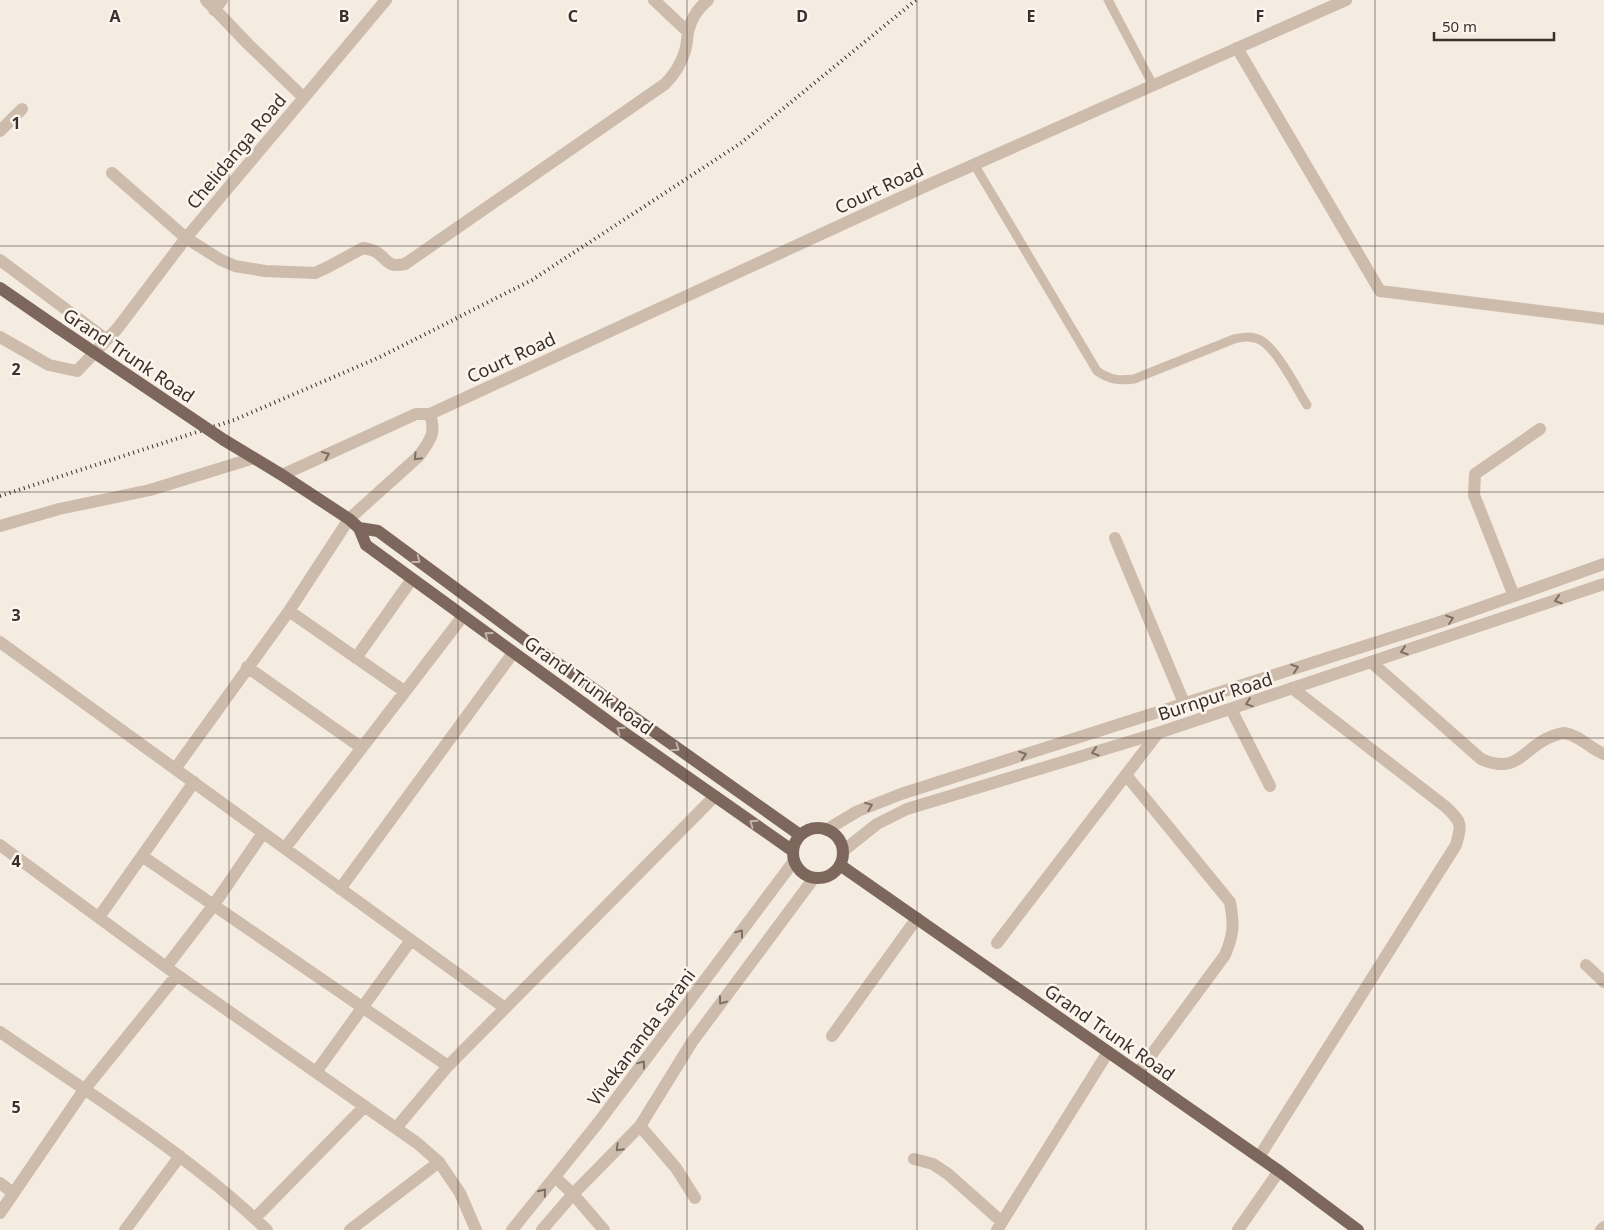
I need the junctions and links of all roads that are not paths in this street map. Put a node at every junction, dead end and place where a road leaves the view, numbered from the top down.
1 (386, 0) edge
2 (654, 0) edge
3 (708, 0) edge
4 (1108, 0) edge
5 (1346, 0) edge
6 (214, 3) edge
7 (688, 32) junction
8 (1237, 48) junction
9 (1152, 85) junction
10 (303, 97) junction
11 (22, 108) dead end
12 (0, 131) edge
13 (974, 164) junction
14 (112, 173) dead end
15 (186, 238) junction
16 (0, 260) edge
17 (0, 288) edge
18 (1604, 319) edge
19 (0, 337) edge
20 (107, 340) junction
21 (1307, 405) dead end
22 (430, 414) junction
23 (1540, 429) dead end
24 (254, 458) junction
25 (282, 475) junction
26 (349, 519) junction
27 (0, 526) edge
28 (359, 528) junction
29 (1115, 538) dead end
30 (1604, 564) edge
31 (412, 579) junction
32 (1604, 584) edge
33 (1514, 596) junction
34 (289, 611) junction
35 (462, 616) junction
36 (0, 642) edge
37 (513, 653) junction
38 (356, 658) junction
39 (1371, 662) junction
40 (247, 667) junction
41 (1292, 688) junction
42 (404, 691) junction
43 (1184, 703) junction
44 (1230, 709) junction
45 (1158, 733) junction
46 (362, 748) junction
47 (1604, 754) edge
48 (175, 769) junction
49 (1126, 775) junction
50 (194, 782) junction
51 (1270, 786) dead end
52 (715, 796) junction
53 (826, 830) junction
54 (263, 833) junction
55 (800, 835) junction
56 (0, 845) edge
57 (285, 848) junction
58 (843, 851) junction
59 (142, 856) junction
60 (793, 856) junction
61 (840, 865) junction
62 (814, 878) junction
63 (340, 888) junction
64 (213, 906) junction
65 (99, 917) junction
66 (917, 918) junction
67 (411, 940) junction
68 (997, 943) dead end
69 (1586, 965) dead end
70 (166, 967) junction
71 (177, 975) junction
72 (1604, 982) edge
73 (362, 1008) junction
74 (505, 1008) junction
75 (0, 1032) edge
76 (832, 1036) dead end
77 (1108, 1052) junction
78 (448, 1066) junction
79 (316, 1072) junction
80 (1138, 1073) junction
81 (84, 1090) junction
82 (365, 1106) junction
83 (640, 1126) junction
84 (396, 1128) junction
85 (180, 1156) junction
86 (1259, 1157) junction
87 (914, 1160) dead end
88 (439, 1162) junction
89 (1279, 1171) junction
90 (554, 1177) junction
91 (0, 1183) edge
92 (14, 1193) junction
93 (573, 1194) junction
94 (694, 1198) dead end
95 (0, 1213) edge
96 (255, 1218) junction
97 (999, 1226) edge
98 (1604, 1226) edge
99 (126, 1230) edge
100 (267, 1230) edge
101 (350, 1230) edge
102 (476, 1230) edge
103 (512, 1230) edge
104 (542, 1230) edge
105 (604, 1230) edge
106 (1238, 1230) edge
107 (1358, 1230) edge
108 (1601, 1230) edge

1 - 10 street, Chelidanga Road
2 - 7 street
3 - 7 street
4 - 9 lane
5 - 8 street, Court Road
6 - 10 street
7 - 15 street
8 - 9 street, Court Road
8 - 18 street
9 - 13 street, Court Road
10 - 15 street, Chelidanga Road
11 - 12 street
13 - 21 lane
13 - 22 street, Court Road
14 - 15 street
15 - 20 street, Chelidanga Road
16 - 20 street
17 - 24 main road, Grand Trunk Road, bridge
19 - 20 street, Chelidanga Road
25 -> 22 street, Court Road
22 -> 26 street
23 - 33 street
24 - 25 main road, Grand Trunk Road
24 - 27 street
25 - 26 main road, Grand Trunk Road
26 - 28 main road, Grand Trunk Road
26 - 34 street
28 - 31 main road, Grand Trunk Road
28 -> 55 main road, Grand Trunk Road
29 - 43 street
30 - 33 street
31 - 35 main road, Grand Trunk Road
31 - 38 street
32 -> 39 street, Burnpur Road
43 -> 33 street
34 - 38 street
34 - 40 street
37 -> 35 main road, Grand Trunk Road
35 - 42 street
36 - 48 street
52 -> 37 main road, Grand Trunk Road
37 - 63 street
38 - 42 street
39 - 41 street, Burnpur Road
39 - 47 street
40 - 46 street
40 - 48 street
41 -> 44 street, Burnpur Road
41 - 86 street
42 - 46 street
53 -> 43 street
44 - 45 street, Burnpur Road
44 - 51 street
45 - 49 street
45 -> 58 street, Burnpur Road
46 - 57 street
48 - 50 street
49 - 68 street
49 - 80 street
50 - 54 street
50 - 59 street
60 -> 52 main road, Grand Trunk Road
52 - 74 street
53 - 55 main road
53 - 58 main road
54 - 57 street
54 - 64 street
55 - 60 main road
56 - 65 street
57 - 63 street
58 - 61 main road
59 - 64 street
59 - 65 street
60 - 62 main road, Grand Trunk Road
90 -> 60 street, Vivekananda Sarani
61 - 62 main road
61 - 66 main road, Grand Trunk Road
62 -> 83 street
63 - 67 street
64 - 70 street
64 - 73 street
65 - 70 street
66 - 76 street
66 - 77 main road, Grand Trunk Road
67 - 73 street
67 - 74 street
69 - 72 street
70 - 71 street
71 - 79 street
71 - 81 street
73 - 78 street
73 - 79 street
74 - 78 street
75 - 81 street
77 - 80 main road, Grand Trunk Road
77 - 97 street
78 - 84 street
79 - 82 street
80 - 86 main road, Grand Trunk Road
81 - 85 street
81 - 92 street
82 - 84 street
82 - 96 street
83 -> 93 street
83 - 94 street
84 - 88 street
85 - 96 street
85 - 99 street
86 - 89 main road, Grand Trunk Road
87 - 97 street
88 - 101 street
88 - 102 street
89 - 106 street
89 - 107 main road, Grand Trunk Road
90 - 93 street
103 -> 90 street, Vivekananda Sarani
91 - 92 street
92 - 95 street
93 - 104 street
93 - 105 street
96 - 100 street
98 - 108 street

